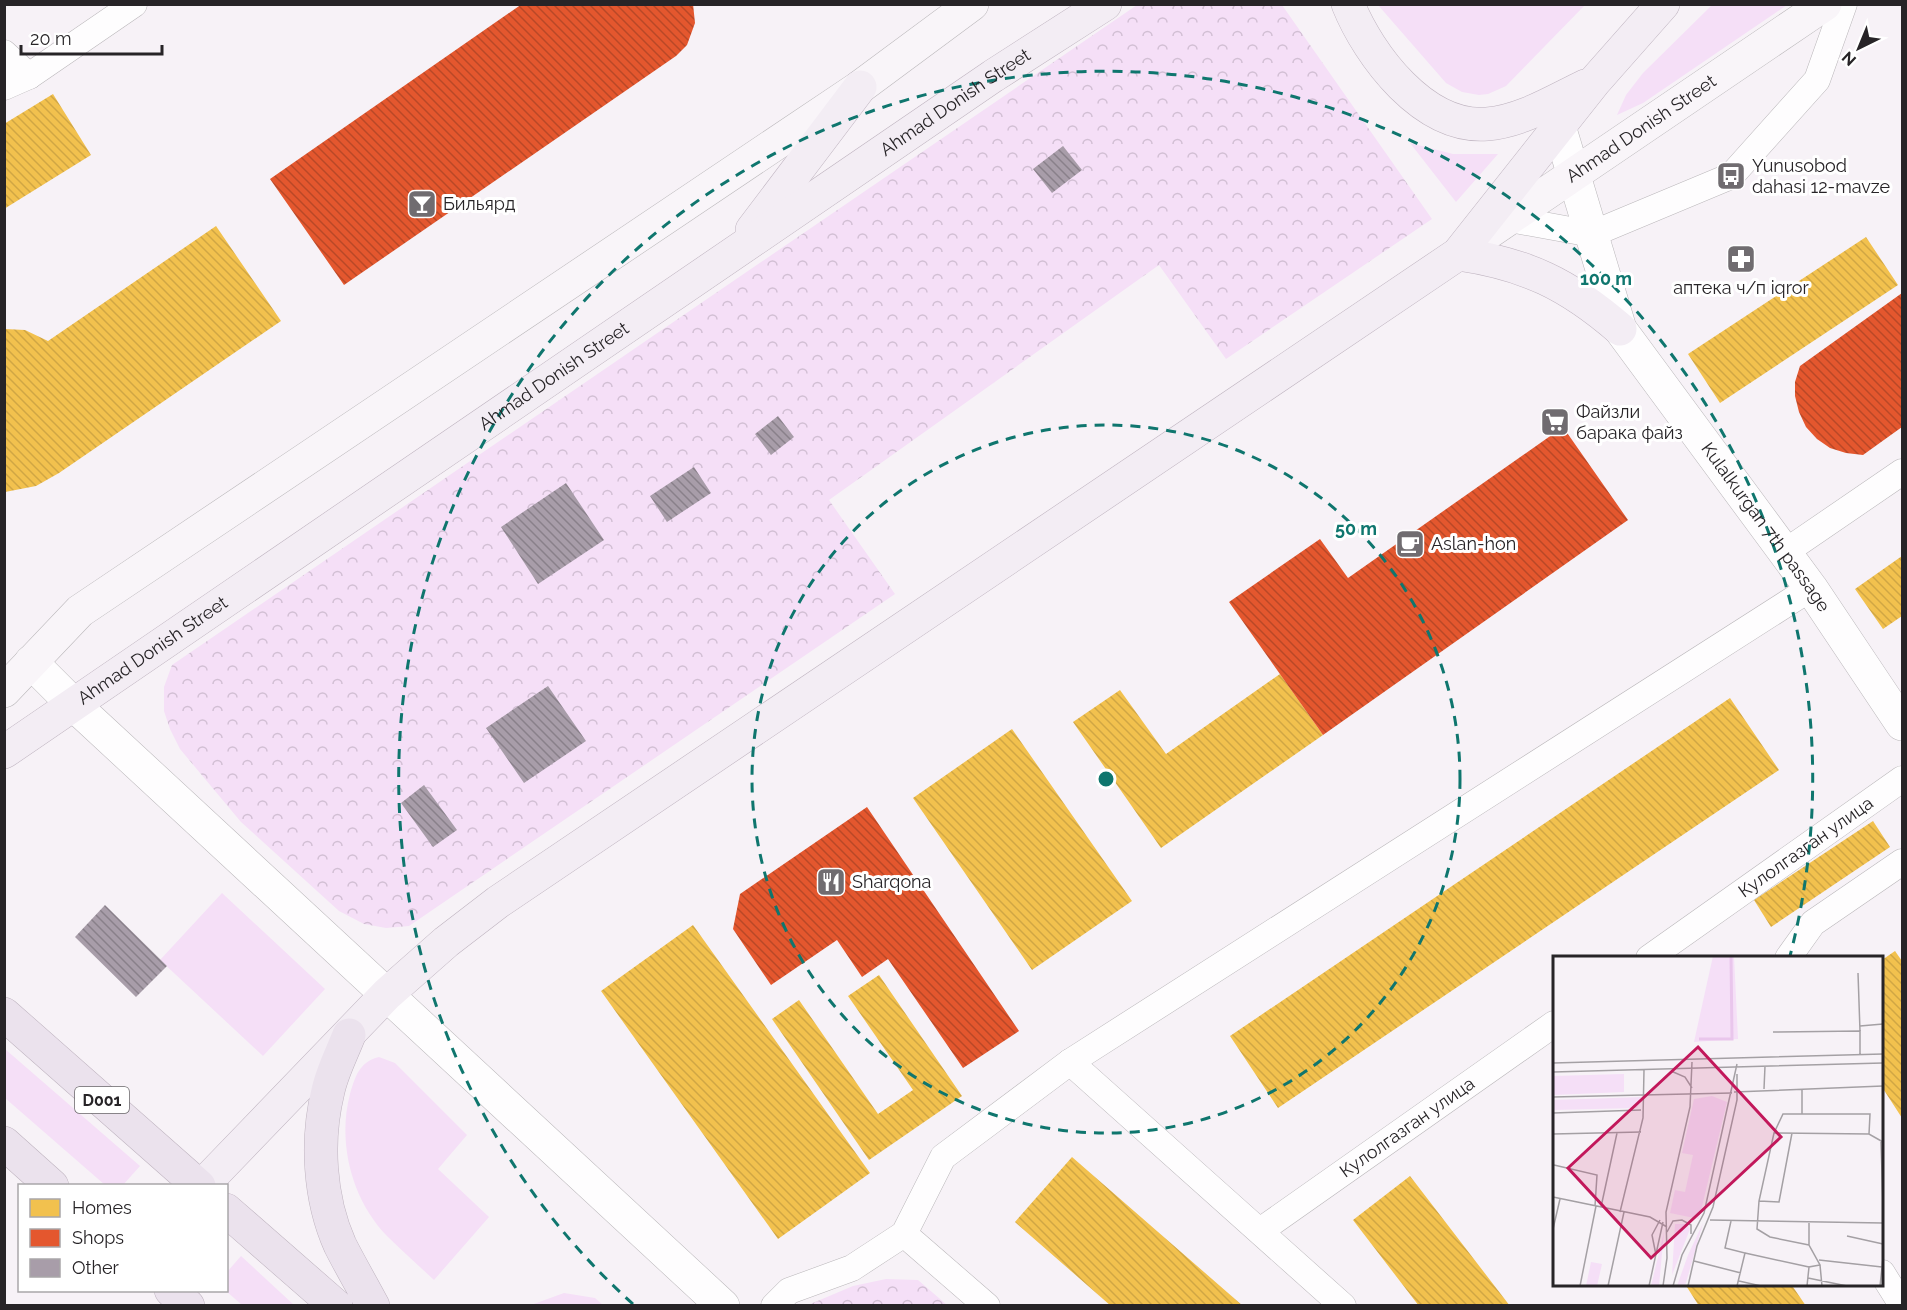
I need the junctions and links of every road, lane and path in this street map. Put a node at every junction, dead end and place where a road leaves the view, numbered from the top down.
1 (134, 4) edge
2 (972, 4) edge
3 (1105, 4) edge
4 (1348, 4) edge
5 (1663, 4) edge
6 (1825, 4) edge
7 (1844, 4) edge
8 (4, 53) edge
9 (29, 76) junction
10 (1595, 81) junction
11 (4, 87) edge
12 (860, 87) junction
13 (1559, 126) junction
14 (1574, 175) junction
15 (1510, 219) junction
16 (1592, 234) junction
17 (734, 253) junction
18 (1458, 254) junction
19 (1620, 329) junction
20 (1902, 472) edge
21 (1785, 552) junction
22 (1811, 588) junction
23 (31, 662) junction
24 (5, 688) edge
25 (73, 704) junction
26 (1902, 724) edge
27 (4, 752) edge
28 (1902, 779) edge
29 (1902, 862) edge
30 (1650, 956) edge
31 (1789, 956) edge
32 (387, 994) junction
33 (4, 1014) edge
34 (1553, 1025) edge
35 (349, 1035) junction
36 (1070, 1062) junction
37 (4, 1143) edge
38 (51, 1184) edge
39 (199, 1184) edge
40 (201, 1184) edge
41 (228, 1211) edge
42 (1260, 1231) junction
43 (904, 1234) junction
44 (1883, 1276) edge
45 (173, 1292) edge
46 (188, 1305) edge
47 (336, 1305) edge
48 (373, 1305) edge
49 (723, 1305) edge
50 (774, 1305) edge
51 (987, 1305) edge
52 (1343, 1305) edge
53 (1902, 1305) edge

1 - 9 lane
2 - 12 street
3 - 17 main road, Ahmad Donish Street
4 - 10 main road, Ahmad Donish Street
5 - 10 main road, Ahmad Donish Street
6 - 14 street, Ahmad Donish Street
7 - 16 lane
8 - 9 lane
9 - 11 lane
10 - 13 main road, Ahmad Donish Street
12 - 17 main road
12 - 23 street
13 - 14 street, Kulalkurgan 7th passage
13 - 18 main road, Ahmad Donish Street
14 - 15 street, Ahmad Donish Street
14 - 16 street, Kulalkurgan 7th passage
15 - 16 lane
15 - 18 street, Ahmad Donish Street
16 - 19 street, Kulalkurgan 7th passage
17 - 25 main road, Ahmad Donish Street
18 - 19 main road
18 - 32 main road, Ahmad Donish Street
19 - 21 street, Kulalkurgan 7th passage
20 - 21 lane
21 - 22 street, Kulalkurgan 7th passage
22 - 26 street, Kulalkurgan 7th passage
22 - 36 lane
23 - 24 street
23 - 25 street
24 - 25 street
25 - 27 main road, Ahmad Donish Street
25 - 32 street
28 - 30 lane, Кулолгазган улица
29 - 31 lane
32 - 35 main road, Ahmad Donish Street
32 - 49 street
33 - 39 highway, D001
34 - 42 lane, Кулолгазган улица
35 - 40 main road, Ahmad Donish Street
35 - 48 highway
36 - 42 lane
36 - 43 lane
37 - 38 highway
41 - 47 highway
42 - 52 lane
43 - 50 lane
43 - 51 lane
44 - 53 lane
45 - 46 highway

